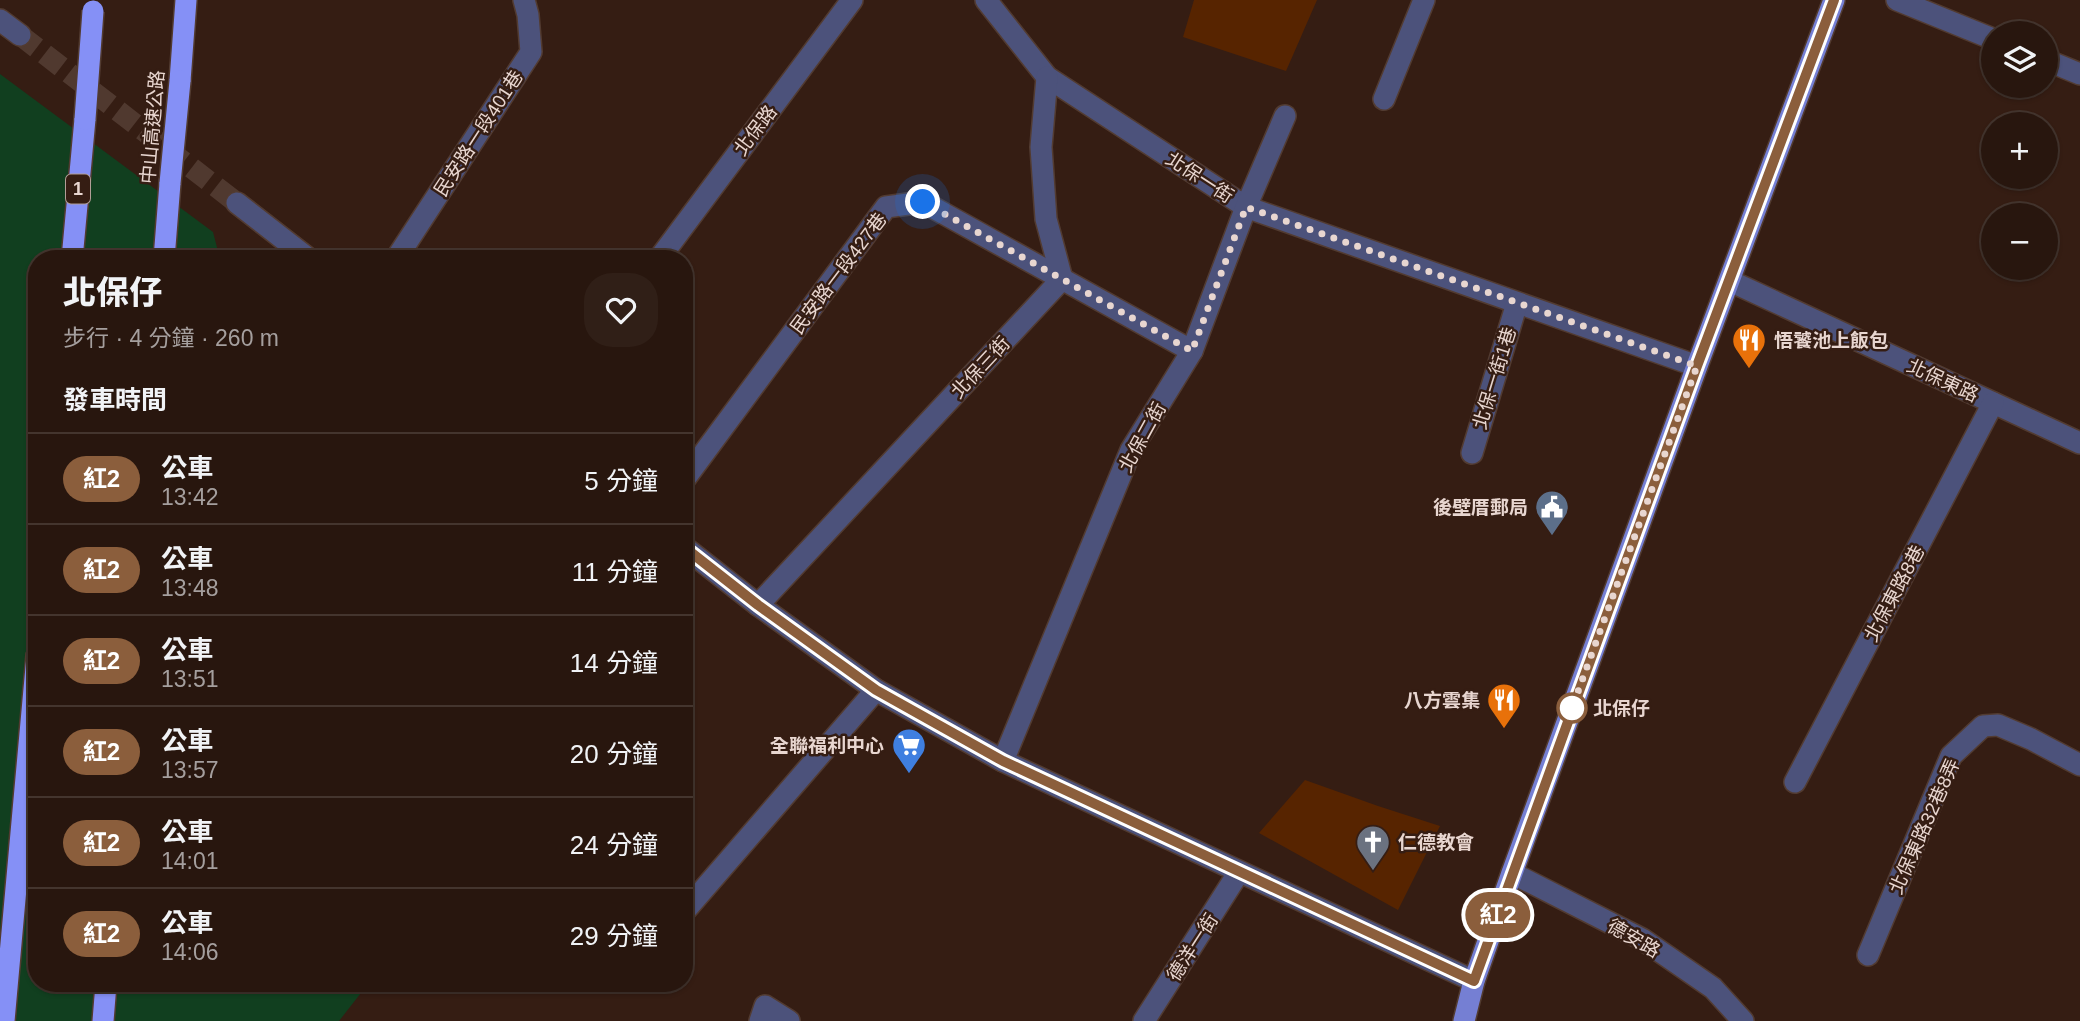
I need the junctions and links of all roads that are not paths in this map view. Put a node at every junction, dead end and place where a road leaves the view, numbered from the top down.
1 (186, 0) edge
2 (524, 0) edge
3 (852, 0) edge
4 (986, 0) edge
5 (1424, 0) edge
6 (1834, 0) edge
7 (1897, 0) edge
8 (93, 6) edge
9 (0, 20) edge
10 (1981, 34) edge
11 (20, 35) tunnel mouth
12 (2058, 65) edge
13 (2080, 74) edge
14 (1047, 77) junction
15 (1384, 99) dead end
16 (1285, 116) dead end
17 (237, 204) tunnel mouth
18 (1246, 207) junction
19 (73, 250) edge
20 (165, 250) edge
21 (297, 250) edge
22 (402, 250) edge
23 (666, 250) edge
24 (1062, 279) junction
25 (1730, 281) junction
26 (1517, 303) junction
27 (1192, 351) junction
28 (1697, 366) junction
29 (1993, 403) junction
30 (2080, 443) edge
31 (1472, 453) dead end
32 (693, 468) edge
33 (693, 554) edge
34 (758, 605) junction
35 (876, 690) junction
36 (28, 756) edge
37 (1003, 761) junction
38 (2080, 765) edge
39 (1795, 782) dead end
40 (1239, 872) junction
41 (1512, 873) junction
42 (693, 902) edge
43 (1868, 955) dead end
44 (1474, 981) junction
45 (105, 992) edge
46 (4, 1021) edge
47 (103, 1021) edge
48 (760, 1021) edge
49 (789, 1021) edge
50 (1144, 1021) edge
51 (1464, 1021) edge
52 (1743, 1021) edge

1 - 20 highway, 中山高速公路, bridge
2 - 22 street, 民安路一段401巷
3 - 23 street, 北保路
4 - 14 street, 北保一街
5 - 15 street
6 - 25 main road
7 - 10 street
8 - 19 highway, 1, bridge
9 - 11 street
12 - 13 street
14 - 18 street, 北保一街
14 - 24 street
16 - 18 street, 北保二街
17 - 21 street
18 - 26 street, 北保一街
18 - 27 street, 北保二街
24 - 27 street, 民安路一段427巷
24 - 32 street, 民安路一段427巷
24 - 34 street, 北保三街
25 - 28 main road
25 - 29 street, 北保東路
26 - 28 street, 北保一街
26 - 31 street, 北保一街1巷
27 - 37 street, 北保二街
28 - 41 main road
29 - 30 street, 北保東路
29 - 39 street, 北保東路8巷
33 - 34 street
34 - 35 street
35 - 37 street
35 - 42 street
36 - 46 highway
37 - 40 street
38 - 43 street, 北保東路32巷8弄
40 - 44 street
40 - 50 street, 德洋一街
41 - 44 main road
41 - 52 street, 德安路
44 - 51 main road
45 - 47 highway
48 - 49 street

